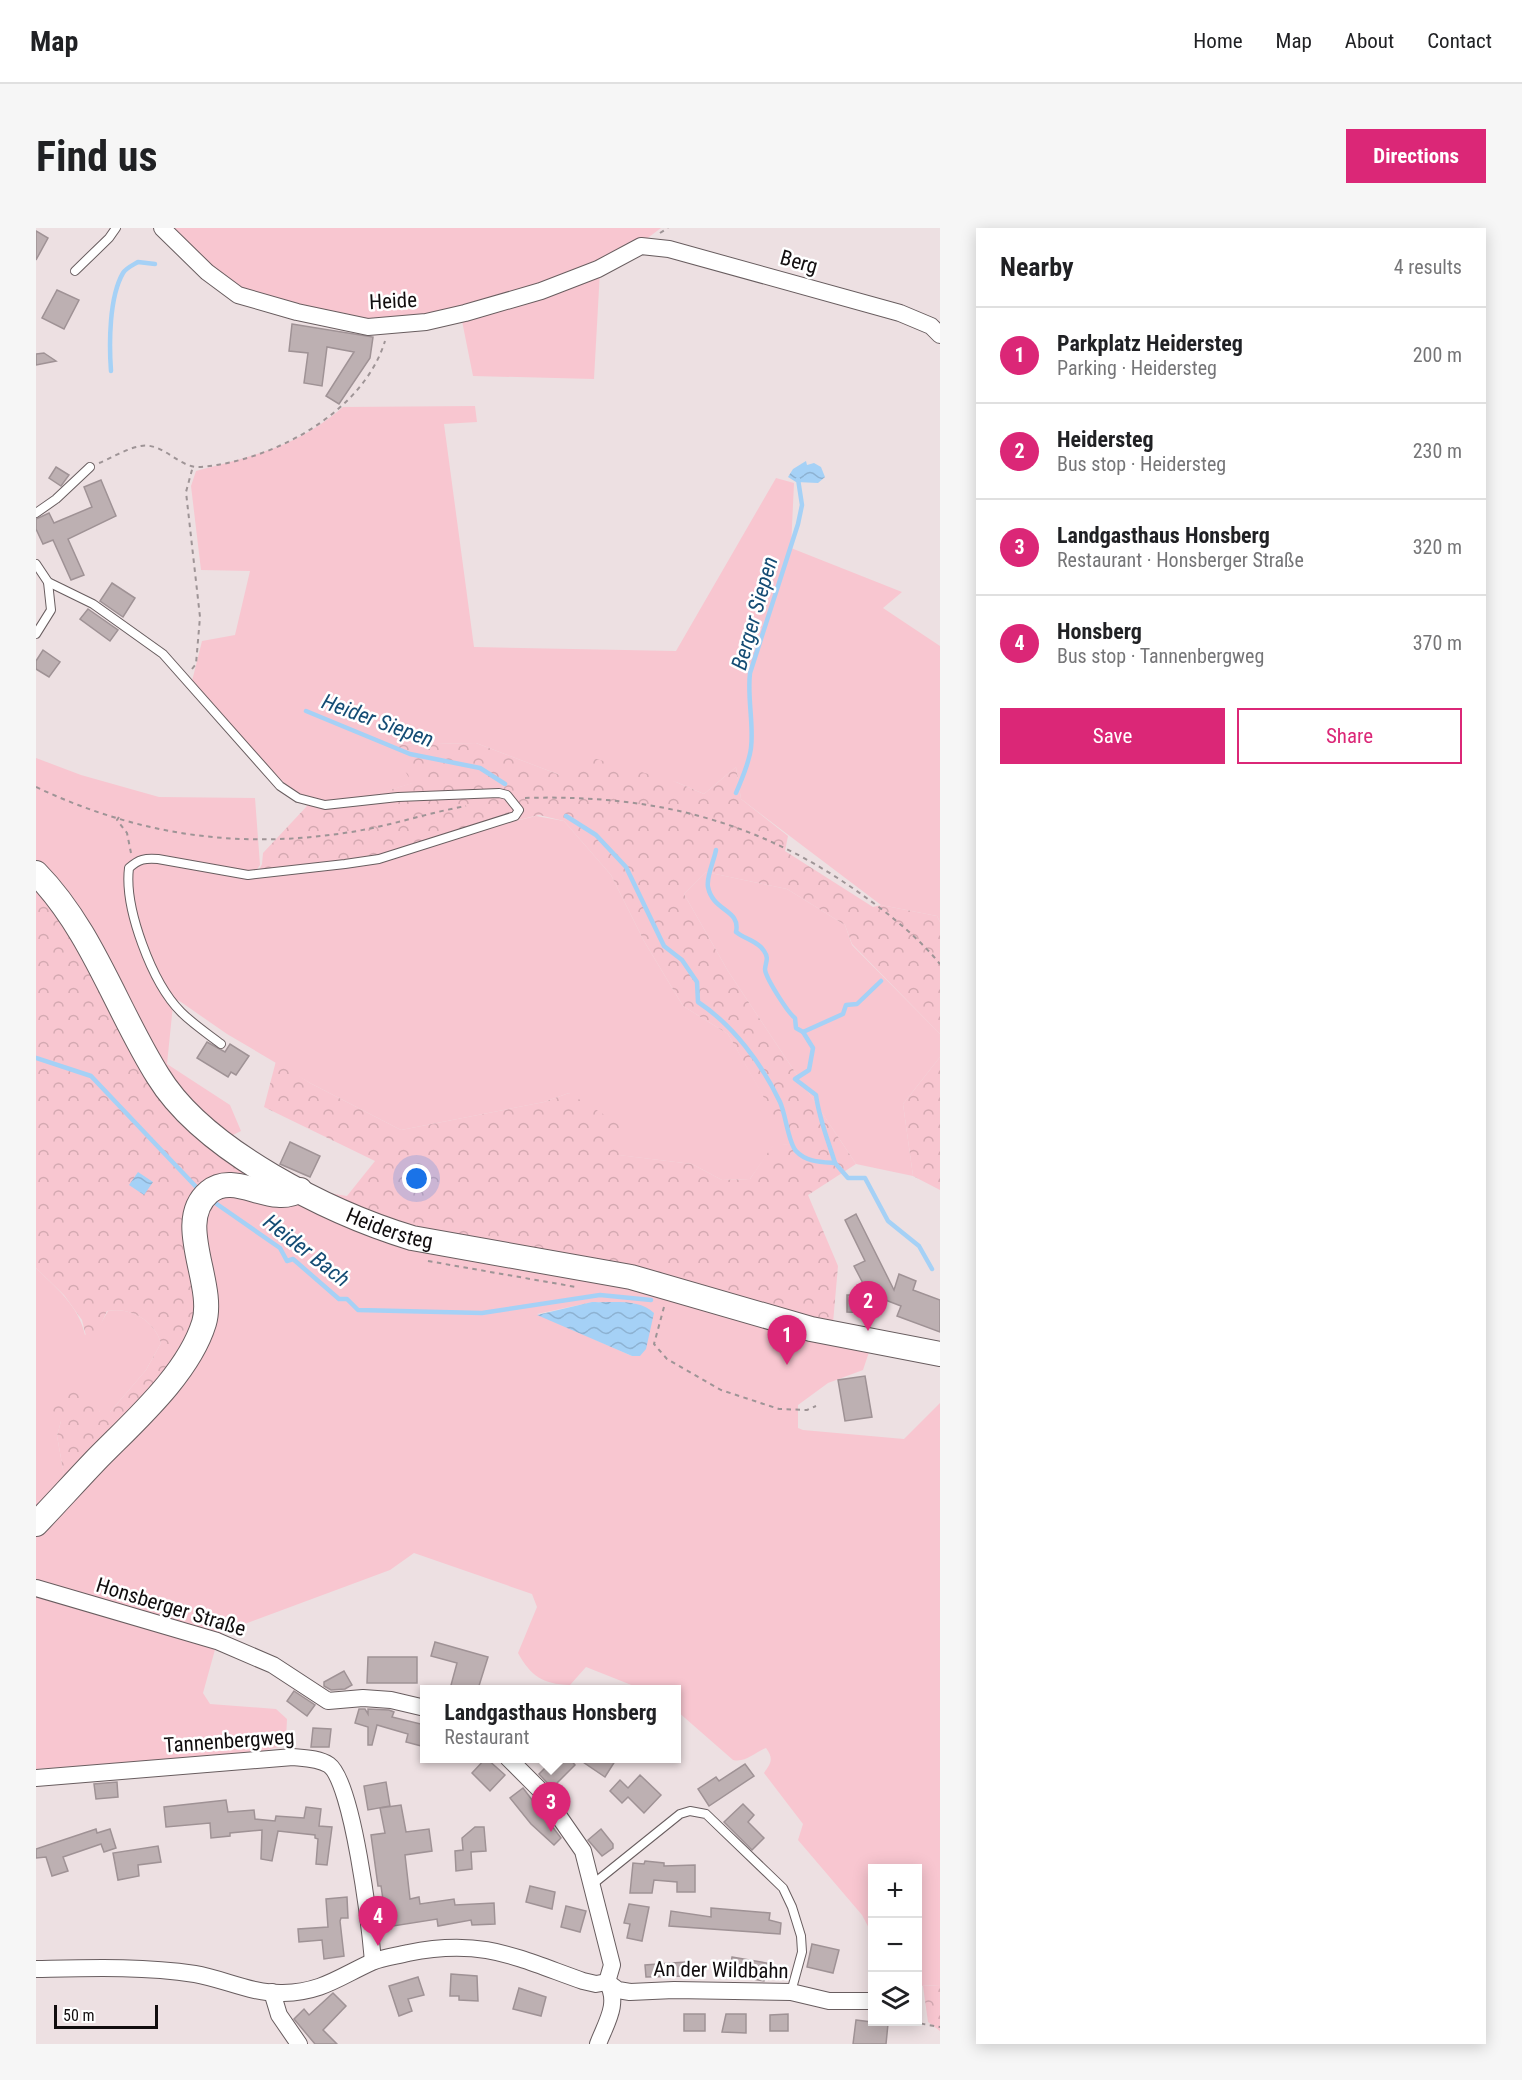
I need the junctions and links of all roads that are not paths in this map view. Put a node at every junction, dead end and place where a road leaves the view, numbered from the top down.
1 (116, 228) edge
2 (162, 228) edge
3 (641, 246) joint
4 (75, 271) dead end
5 (940, 335) edge
6 (90, 467) road end
7 (36, 513) edge
8 (36, 564) edge
9 (48, 582) junction
10 (36, 634) edge
11 (36, 873) edge
12 (221, 1044) dead end
13 (300, 1190) junction
14 (940, 1354) edge
15 (36, 1524) edge
16 (36, 1588) edge
17 (420, 1707) edge
18 (513, 1763) edge
19 (36, 1778) edge
20 (593, 1884) junction
21 (374, 1961) junction
22 (36, 1969) edge
23 (607, 1982) junction
24 (272, 1992) junction
25 (791, 1992) junction
26 (868, 2001) edge
27 (299, 2044) edge
28 (598, 2044) edge

1 - 4 lane
2 - 3 street, Heide
3 - 5 street, Berg
6 - 7 lane
8 - 9 lane
9 - 10 lane
9 - 12 lane
11 - 13 main road, Heidersteg
13 - 14 main road, Heidersteg
13 - 15 main road
16 - 17 street, Honsberger Straße
18 - 20 street
19 - 21 street, Tannenbergweg
20 - 23 street
20 - 25 lane
21 - 23 street
21 - 24 street
22 - 24 street
23 - 25 street, An der Wildbahn
23 - 28 street
24 - 27 street
25 - 26 street, An der Wildbahn

